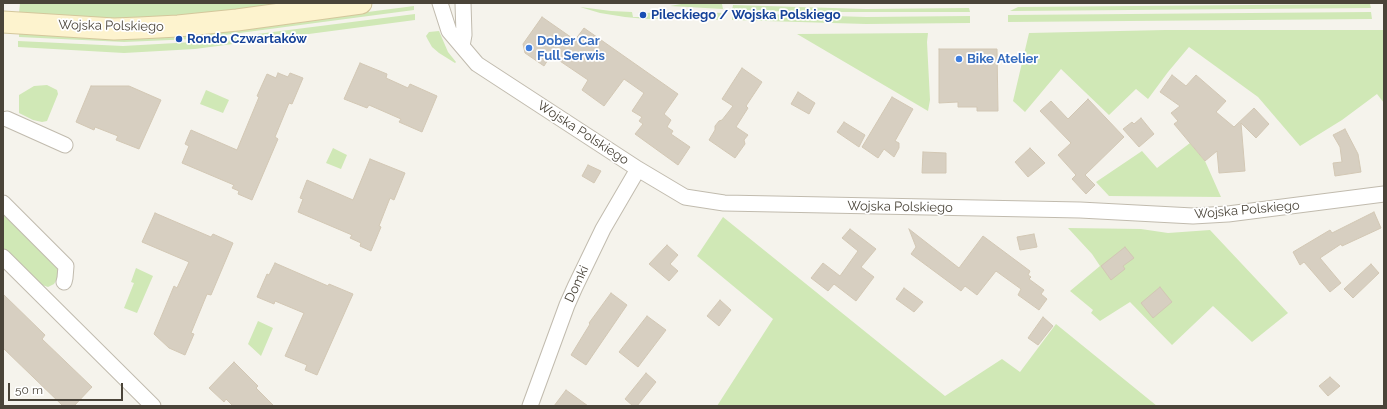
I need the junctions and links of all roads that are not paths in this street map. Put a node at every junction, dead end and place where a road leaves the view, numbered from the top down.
1 (361, 3) edge
2 (440, 3) edge
3 (463, 3) edge
4 (3, 22) edge
5 (462, 46) junction
6 (7, 119) dead end
7 (65, 145) dead end
8 (638, 169) junction
9 (1384, 194) edge
10 (3, 203) edge
11 (3, 257) edge
12 (64, 282) dead end
13 (153, 406) edge
14 (530, 406) edge

1 - 4 main road, Wojska Polskiego
2 - 5 street, Wojska Polskiego
3 - 5 street
5 - 8 street, Wojska Polskiego
6 - 7 street
8 - 9 street, Wojska Polskiego
8 - 14 street, Domki
10 - 12 street
11 - 13 street

